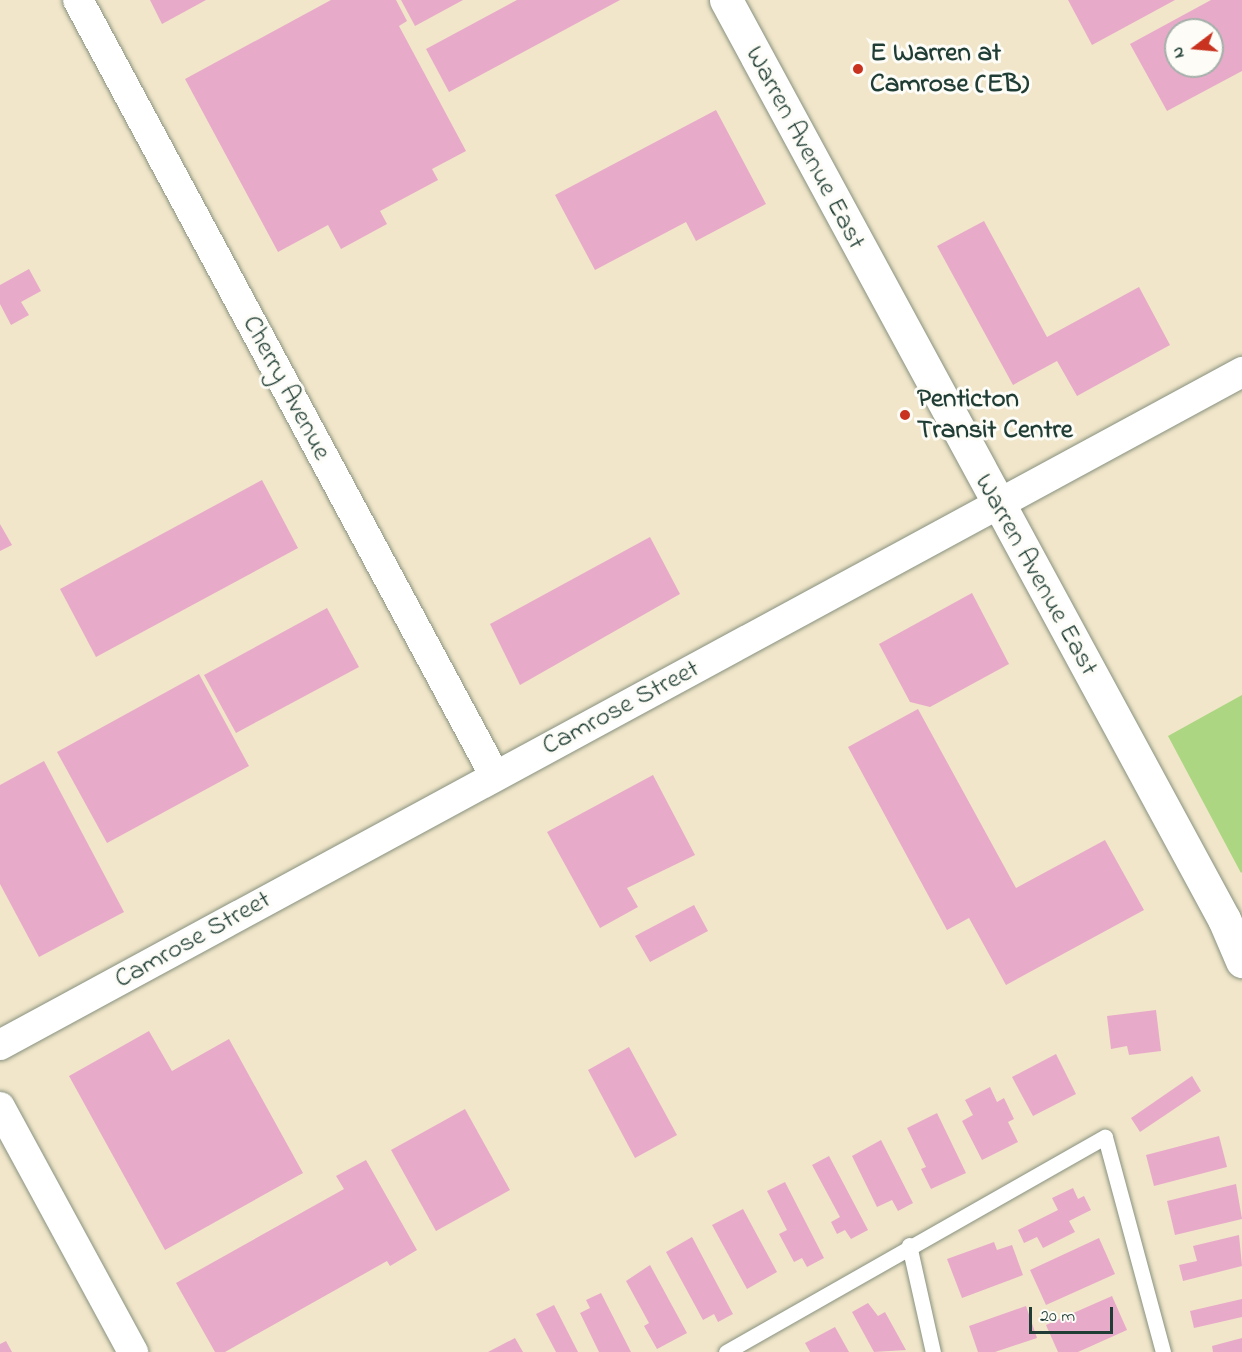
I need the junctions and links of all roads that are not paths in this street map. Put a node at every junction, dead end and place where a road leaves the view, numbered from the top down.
1 (78, 0) edge
2 (726, 0) edge
3 (1242, 372) edge
4 (998, 505) junction
5 (495, 776) junction
6 (1242, 961) edge
7 (0, 1045) edge
8 (0, 1107) edge
9 (909, 1245) junction
10 (133, 1352) edge
11 (726, 1352) edge
12 (933, 1352) edge
13 (1163, 1352) edge

1 - 5 street, Cherry Avenue
2 - 4 street, Warren Avenue East
3 - 4 street, Camrose Street
4 - 5 street, Camrose Street
4 - 6 street, Warren Avenue East
5 - 7 street, Camrose Street
8 - 10 street
9 - 11 lane
9 - 12 lane
9 - 13 lane

